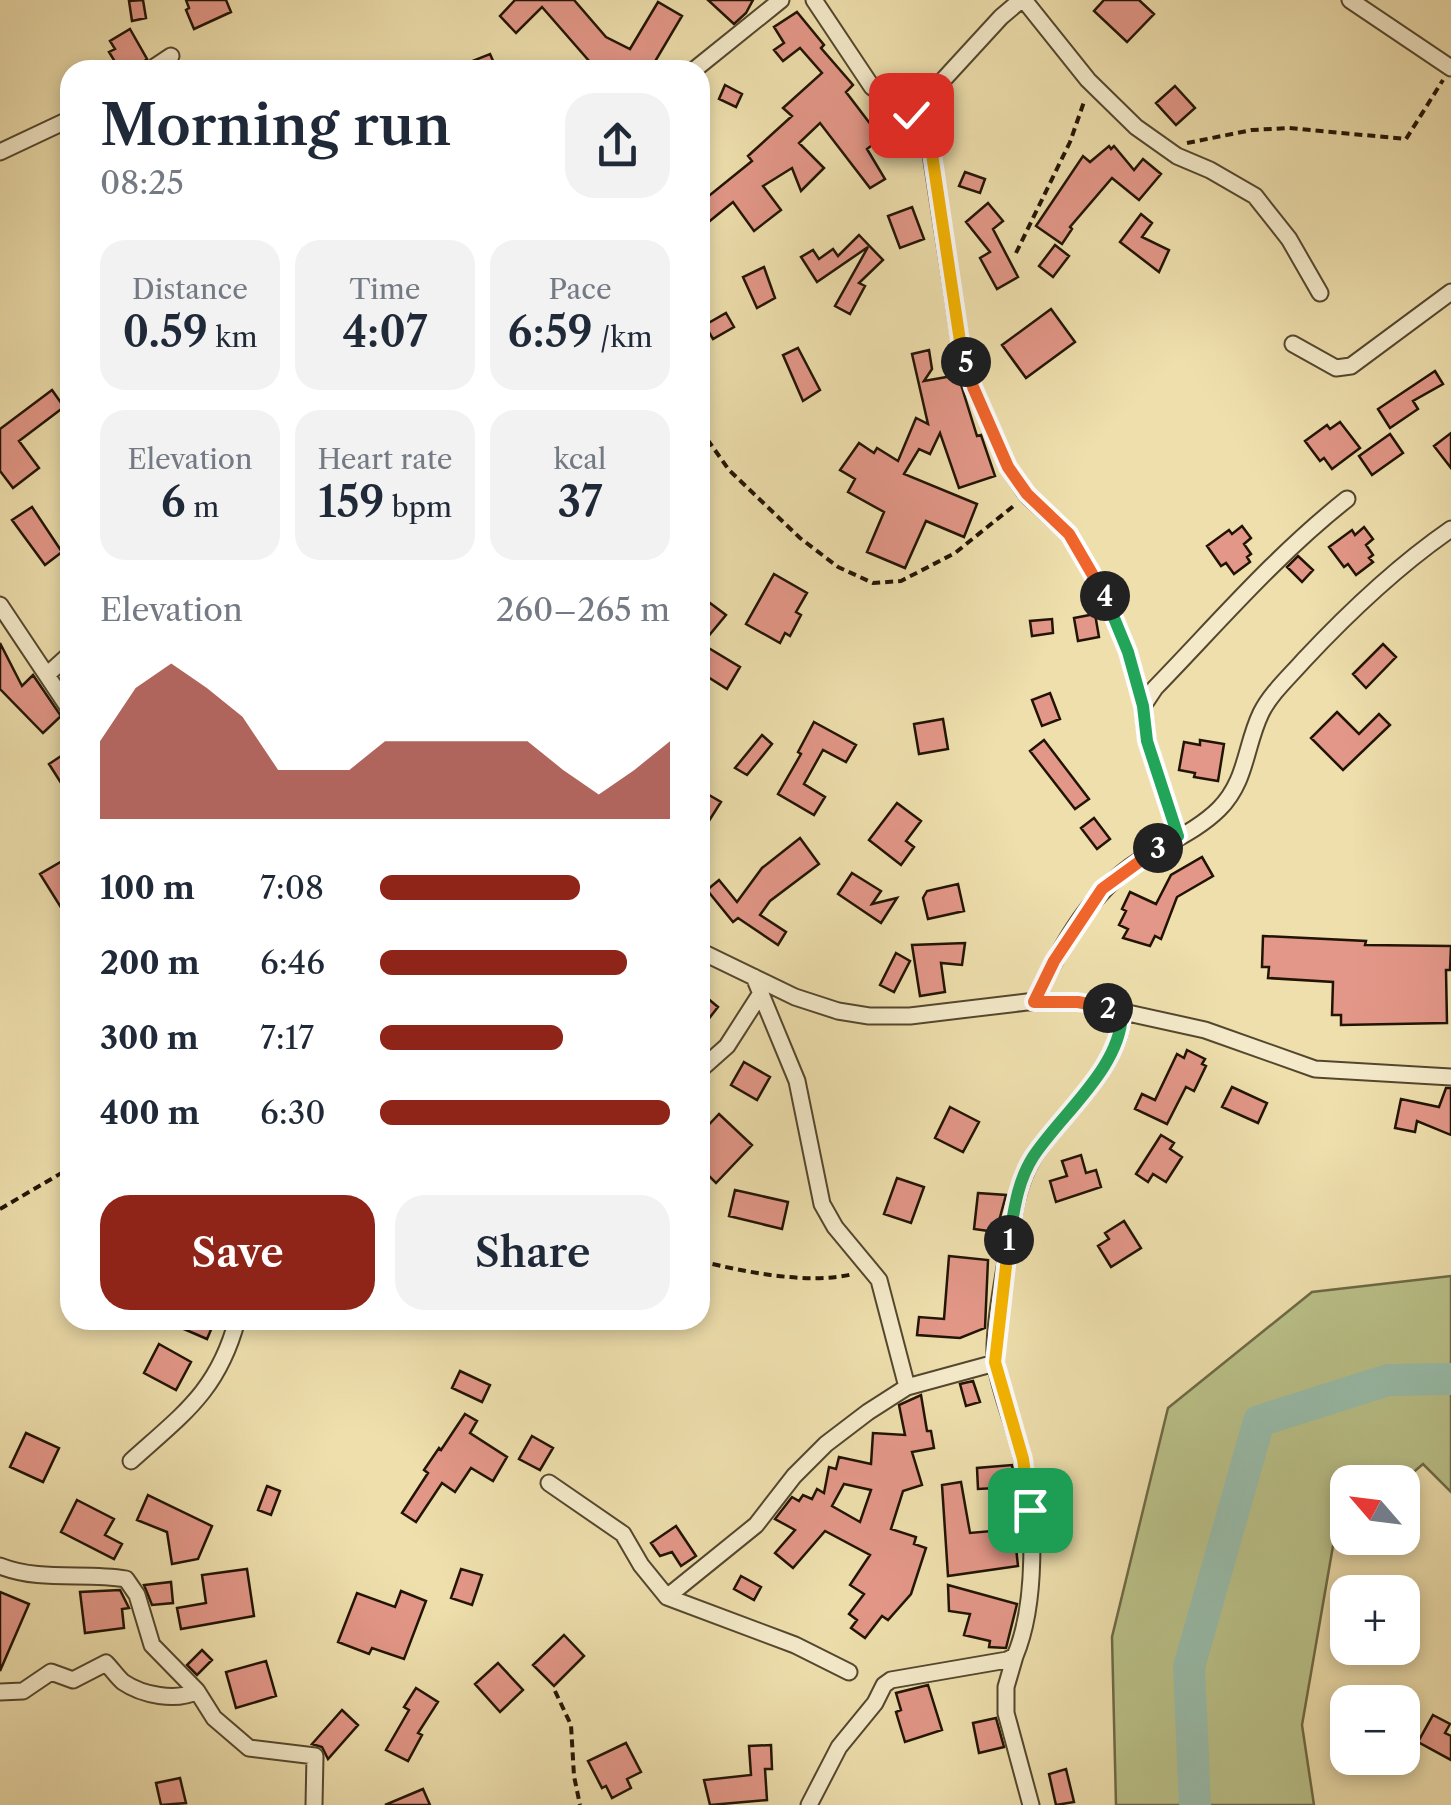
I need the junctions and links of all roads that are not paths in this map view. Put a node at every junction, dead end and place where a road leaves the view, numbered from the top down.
1 (781, 0) edge
2 (814, 0) edge
3 (1022, 0) edge
4 (1350, 0) edge
5 (171, 56) dead end
6 (165, 60) edge
7 (706, 60) edge
8 (1451, 68) edge
9 (911, 115) junction
10 (60, 125) edge
11 (0, 152) edge
12 (1451, 292) edge
13 (1320, 293) dead end
14 (1294, 344) dead end
15 (1347, 499) dead end
16 (1451, 529) edge
17 (1, 608) edge
18 (60, 663) edge
19 (48, 674) junction
20 (60, 694) edge
21 (1143, 706) junction
22 (1178, 836) junction
23 (710, 957) edge
24 (757, 985) junction
25 (1034, 1002) junction
26 (1122, 1012) junction
27 (710, 1061) edge
28 (1451, 1077) edge
29 (234, 1330) edge
30 (995, 1362) junction
31 (907, 1387) junction
32 (132, 1461) dead end
33 (549, 1483) dead end
34 (0, 1566) edge
35 (667, 1597) junction
36 (1015, 1656) junction
37 (848, 1672) dead end
38 (196, 1690) junction
39 (0, 1692) edge
40 (314, 1805) edge
41 (809, 1805) edge
42 (1031, 1805) edge

1 - 7 street
2 - 9 street
3 - 9 street
3 - 13 street
4 - 8 street
5 - 6 street
9 - 21 street
10 - 11 street
12 - 14 street
15 - 21 street
16 - 22 street
17 - 19 street
18 - 19 street
19 - 20 street
21 - 22 street
22 - 25 street
23 - 24 street
24 - 25 street
24 - 27 street
24 - 31 street
25 - 26 street
26 - 28 street
26 - 30 street
29 - 32 street
30 - 31 street
30 - 36 street
31 - 35 street
33 - 35 street
34 - 38 street
35 - 37 street
36 - 41 street
36 - 42 street
38 - 39 street
38 - 40 street

